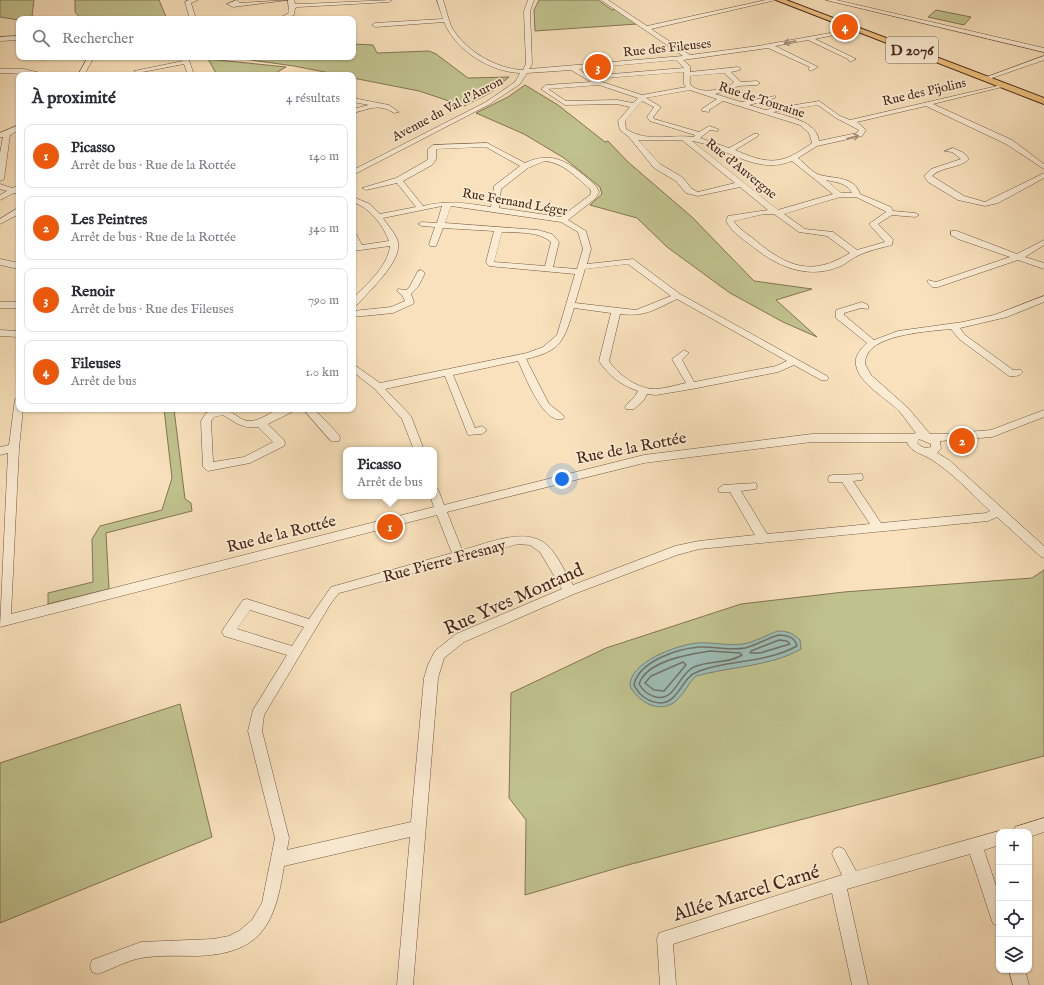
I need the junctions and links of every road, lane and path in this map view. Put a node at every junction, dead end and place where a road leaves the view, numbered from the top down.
1 (195, 0) edge
2 (285, 0) edge
3 (291, 0) edge
4 (389, 0) edge
5 (440, 0) edge
6 (531, 0) edge
7 (604, 0) edge
8 (773, 0) edge
9 (780, 0) edge
10 (828, 0) edge
11 (845, 0) edge
12 (238, 4) dead end
13 (297, 6) junction
14 (192, 16) edge
15 (287, 16) edge
16 (447, 20) junction
17 (375, 25) dead end
18 (648, 28) junction
19 (856, 29) junction
20 (16, 38) edge
21 (810, 39) junction
22 (0, 40) edge
23 (769, 46) junction
24 (1043, 48) edge
25 (689, 57) junction
26 (1044, 58) edge
27 (678, 59) junction
28 (89, 60) edge
29 (186, 60) edge
30 (850, 60) dead end
31 (571, 67) junction
32 (738, 69) dead end
33 (811, 69) dead end
34 (137, 70) edge
35 (0, 71) edge
36 (526, 71) junction
37 (726, 71) junction
38 (30, 72) edge
39 (83, 72) edge
40 (190, 72) edge
41 (687, 72) junction
42 (586, 77) junction
43 (987, 78) junction
44 (600, 83) junction
45 (757, 83) dead end
46 (737, 84) junction
47 (1004, 84) junction
48 (690, 88) junction
49 (707, 93) junction
50 (773, 97) dead end
51 (642, 98) junction
52 (722, 98) junction
53 (356, 101) edge
54 (1044, 101) edge
55 (741, 104) junction
56 (927, 104) junction
57 (379, 105) junction
58 (635, 106) junction
59 (356, 110) edge
60 (706, 111) dead end
61 (764, 111) junction
62 (396, 112) dead end
63 (850, 122) junction
64 (16, 128) edge
65 (716, 130) dead end
66 (3, 135) edge
67 (756, 135) dead end
68 (633, 137) junction
69 (698, 137) junction
70 (685, 138) junction
71 (815, 144) junction
72 (731, 150) junction
73 (949, 151) dead end
74 (792, 157) junction
75 (1, 163) edge
76 (525, 166) junction
77 (1044, 167) edge
78 (356, 171) edge
79 (1044, 175) edge
80 (817, 177) junction
81 (0, 178) edge
82 (399, 180) junction
83 (742, 184) junction
84 (0, 186) edge
85 (366, 188) dead end
86 (16, 190) edge
87 (16, 190) edge
88 (839, 195) junction
89 (857, 195) junction
90 (0, 198) edge
91 (356, 201) edge
92 (448, 204) junction
93 (421, 208) junction
94 (496, 209) junction
95 (774, 212) junction
96 (16, 213) edge
97 (891, 213) junction
98 (915, 216) dead end
99 (379, 217) junction
100 (563, 220) junction
101 (0, 222) edge
102 (422, 224) dead end
103 (440, 225) junction
104 (499, 229) junction
105 (954, 233) dead end
106 (1044, 242) edge
107 (394, 243) junction
108 (433, 244) dead end
109 (356, 248) edge
110 (855, 253) junction
111 (1018, 257) junction
112 (0, 262) edge
113 (16, 265) edge
114 (1044, 266) edge
115 (548, 270) junction
116 (581, 270) junction
117 (421, 273) dead end
118 (931, 282) dead end
119 (356, 296) edge
120 (677, 296) junction
121 (1044, 299) edge
122 (0, 304) edge
123 (16, 305) edge
124 (571, 305) junction
125 (865, 308) dead end
126 (616, 311) junction
127 (356, 314) edge
128 (953, 326) junction
129 (0, 333) edge
130 (16, 334) edge
131 (873, 344) junction
132 (684, 353) dead end
133 (521, 358) junction
134 (794, 361) junction
135 (1018, 372) dead end
136 (448, 373) junction
137 (357, 376) edge
138 (824, 378) dead end
139 (692, 386) junction
140 (378, 387) junction
141 (644, 390) junction
142 (630, 407) dead end
143 (18, 412) edge
144 (205, 412) edge
145 (226, 412) edge
146 (284, 412) edge
147 (311, 412) edge
148 (1044, 413) edge
149 (559, 417) dead end
150 (261, 423) junction
151 (482, 430) dead end
152 (335, 438) dead end
153 (917, 438) junction
154 (945, 438) junction
155 (418, 447) edge
156 (14, 448) junction
157 (0, 451) edge
158 (934, 451) junction
159 (858, 477) dead end
160 (845, 478) junction
161 (833, 479) dead end
162 (752, 486) dead end
163 (437, 499) edge
164 (441, 509) junction
165 (998, 512) junction
166 (878, 527) junction
167 (763, 538) junction
168 (1044, 553) edge
169 (458, 555) junction
170 (570, 591) junction
171 (3, 621) edge
172 (312, 625) junction
173 (295, 652) junction
174 (1044, 825) edge
175 (418, 828) junction
176 (1030, 829) edge
177 (996, 839) edge
178 (974, 846) junction
179 (839, 854) dead end
180 (278, 860) junction
181 (845, 882) junction
182 (996, 909) edge
183 (98, 966) dead end
184 (1018, 973) edge
185 (405, 985) edge
186 (668, 985) edge
187 (860, 985) edge
188 (1021, 985) edge

1 - 14 street
2 - 12 street
3 - 13 street
4 - 13 street
5 - 16 street, Rue des Fileuses
6 - 36 street
7 - 18 street
8 - 18 street
9 - 19 main road, D 2076
10 - 24 street
11 - 24 street
13 - 15 street
16 - 17 street
16 - 36 street, Rue des Fileuses
18 - 25 street
19 - 21 street, Rue des Fileuses
19 - 43 main road, D 2076
20 - 22 street
21 -> 23 street, Rue des Fileuses
21 - 30 street
23 - 25 street, Rue des Fileuses
23 - 33 street
25 - 27 street, Rue des Fileuses
26 - 43 street
27 - 31 street, Rue des Fileuses
27 - 41 street
28 - 39 street
29 - 34 street
29 - 40 street
31 - 36 street, Rue des Fileuses
31 - 42 street
32 - 37 street
35 - 38 street
36 - 78 street, Avenue du Val d'Auron
37 - 41 street
37 - 46 street
41 - 42 street
41 - 48 street
42 - 44 street
43 - 47 main road, D 2076
44 - 51 street
44 - 58 street
45 - 46 street
46 - 49 street
47 - 54 main road, D 2076
47 - 56 street, Rue des Pijolins
48 - 49 street, Rue de Touraine
48 - 51 street
49 - 52 street, Rue de Touraine
50 - 55 street
51 - 58 street
51 - 69 street
52 - 55 street, Rue de Touraine
52 - 60 street
53 - 57 street
55 - 61 street, Rue de Touraine
56 - 63 street, Rue des Pijolins
56 - 77 street
57 - 59 street
57 - 62 street
58 - 68 street
61 - 63 street
61 - 71 street, Rue de Touraine
71 -> 63 street
64 - 66 street
65 - 69 street
66 - 75 street
67 - 72 street
68 - 70 street
68 - 83 street
69 - 70 street
69 - 72 street
70 - 83 street, Rue d'Auvergne
71 - 74 street
72 - 74 street
73 - 79 street
74 - 80 street
75 - 81 street
76 - 82 street
76 - 94 street
76 - 100 street
80 - 88 street
80 - 89 street
82 - 85 street
82 - 93 street
83 - 95 street, Rue d'Auvergne
84 - 86 street
87 - 90 street
88 - 89 street
88 - 95 street
89 - 97 street
91 - 99 street
92 - 93 street, Rue Fernand Léger
92 - 94 street, Rue Fernand Léger
92 - 103 street
93 - 99 street, Rue Fernand Léger
94 - 100 street, Rue Fernand Léger
95 - 110 street
95 - 110 street, Rue d'Auvergne
96 - 101 street
97 - 98 street
97 - 110 street, Rue d'Auvergne
99 - 107 street
100 - 116 street, Rue Fernand Léger
102 - 103 street
103 - 104 street
103 - 108 street
104 - 115 street
104 - 115 street
105 - 111 street
106 - 111 street
107 - 109 street
107 - 119 street
111 - 114 street
111 - 118 street
112 - 113 street
115 - 116 street
116 - 120 street
116 - 124 street, Rue Fernand Léger
117 - 127 street
120 - 126 street
120 - 134 street
121 - 128 street
122 - 123 street
124 - 126 street
124 - 133 street, Rue Fernand Léger
125 - 131 street
126 - 141 street
128 - 131 street
128 - 135 street
129 - 130 street
131 - 153 street
132 - 139 street
133 - 136 street, Rue Fernand Léger
133 - 149 street
134 - 138 street
134 - 139 street
136 - 140 street, Rue Fernand Léger
136 - 151 street
137 - 140 street
139 - 141 street
140 - 155 street
141 - 142 street
143 - 156 street
144 - 150 street
145 - 150 street
146 - 150 street
147 - 152 street
148 - 154 street, Rue de la Rottée
153 - 154 street, Rue de la Rottée
153 - 158 street
153 - 158 street
153 - 164 street, Rue de la Rottée
154 - 158 street
156 - 157 street
156 - 171 street
158 - 165 street
159 - 160 street
160 - 161 street
160 - 166 street
162 - 167 street
163 - 164 street
164 - 169 street
164 - 171 street, Rue de la Rottée
165 - 166 street, Rue Yves Montand
165 - 168 street
166 - 167 street, Rue Yves Montand
167 - 170 street, Rue Yves Montand
169 - 170 street, Rue Pierre Fresnay
169 - 172 street, Rue Pierre Fresnay
170 - 175 street, Rue Yves Montand
172 - 173 street, Rue Pierre Fresnay
172 - 173 street
173 - 180 street, Rue Pierre Fresnay
174 - 176 street
175 - 180 street
175 - 185 street, Rue Yves Montand
177 - 178 street
178 - 181 street
178 - 182 street
179 - 181 street
180 - 183 street, Rue Pierre Fresnay
181 - 186 street, Allée Marcel Carné
181 - 187 street
184 - 188 street

